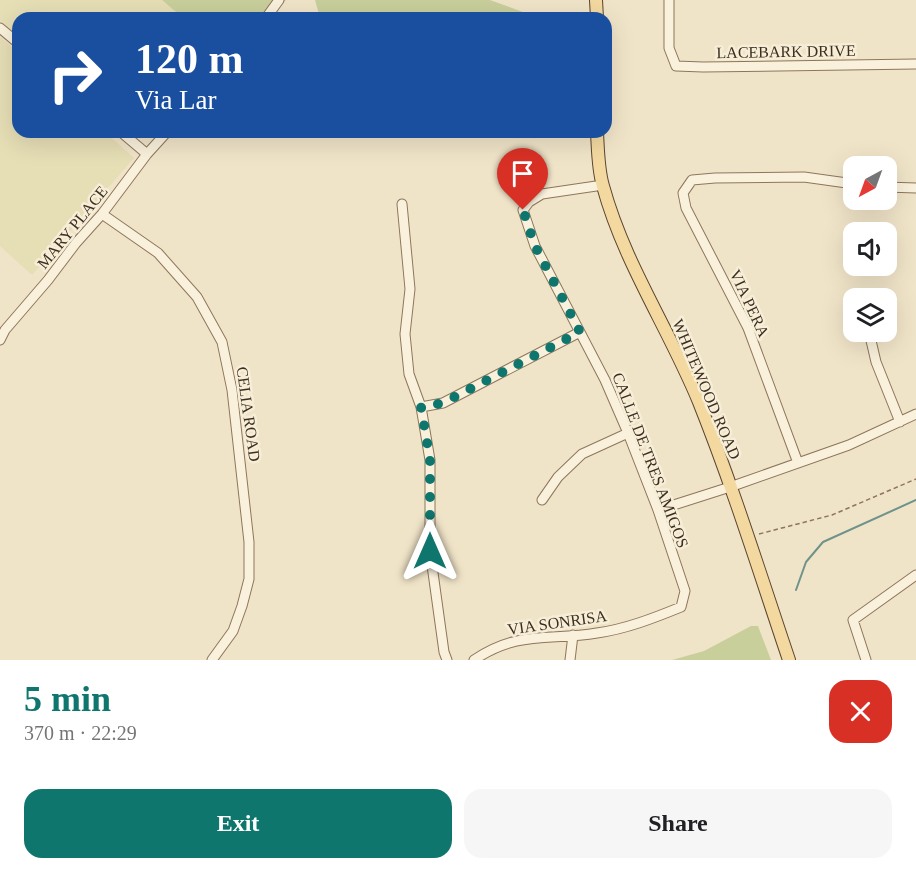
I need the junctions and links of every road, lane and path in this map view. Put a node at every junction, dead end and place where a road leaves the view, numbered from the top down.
1 (669, 0) edge
2 (0, 28) edge
3 (12, 39) edge
4 (916, 64) edge
5 (128, 138) edge
6 (162, 138) edge
7 (597, 138) edge
8 (147, 154) junction
9 (843, 182) edge
10 (603, 185) junction
11 (897, 187) edge
12 (916, 188) edge
13 (402, 204) dead end
14 (102, 214) junction
15 (580, 332) junction
16 (0, 340) edge
17 (871, 342) edge
18 (421, 407) junction
19 (916, 414) edge
20 (900, 422) junction
21 (628, 433) junction
22 (798, 463) junction
23 (916, 479) edge
24 (730, 487) junction
25 (542, 500) dead end
26 (658, 510) junction
27 (747, 537) junction
28 (678, 573) joint
29 (916, 575) edge
30 (573, 636) junction
31 (213, 660) edge
32 (447, 660) edge
33 (474, 660) edge
34 (570, 660) edge
35 (789, 660) edge
36 (866, 660) edge

1 - 4 street, LACEBARK DRIVE
2 - 3 street
5 - 8 street
6 - 8 street, MARY PLACE
7 - 10 main road, WHITEWOOD ROAD
8 - 14 street, MARY PLACE
9 - 22 street, VIA PERA
10 - 15 street, CALLE DE TRES AMIGOS
10 - 24 main road, WHITEWOOD ROAD
11 - 12 street
13 - 18 street
14 - 16 street, MARY PLACE
14 - 31 street, CELIA ROAD
15 - 18 street
15 - 21 street, CALLE DE TRES AMIGOS
17 - 20 street
18 - 32 street
19 - 20 street
20 - 22 street
21 - 25 street
21 - 26 street, CALLE DE TRES AMIGOS
22 - 24 street
23 - 27 path
24 - 26 street
24 - 27 main road, WHITEWOOD ROAD
26 - 28 street, CALLE DE TRES AMIGOS
27 - 35 main road, WHITEWOOD ROAD
28 - 30 street, VIA SONRISA
29 - 36 street
30 - 33 street, VIA SONRISA
30 - 34 street

